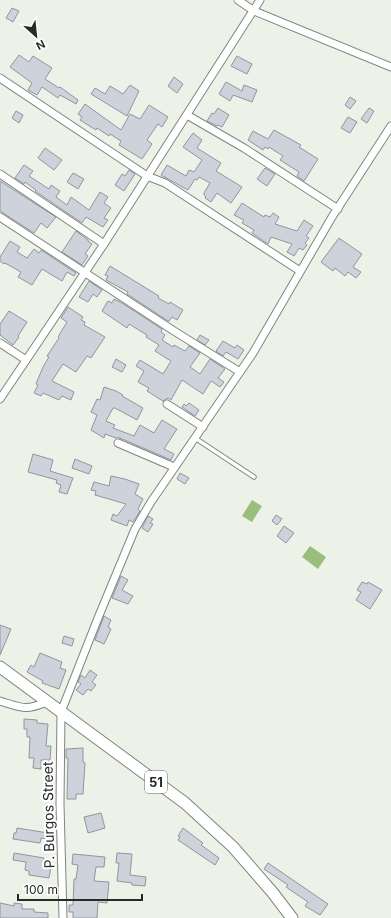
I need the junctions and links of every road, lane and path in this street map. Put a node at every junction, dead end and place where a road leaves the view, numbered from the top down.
1 (238, 0) edge
2 (260, 0) edge
3 (254, 11) junction
4 (391, 67) edge
5 (0, 78) edge
6 (187, 115) junction
7 (391, 126) edge
8 (0, 174) edge
9 (147, 176) junction
10 (338, 209) junction
11 (0, 217) edge
12 (104, 244) junction
13 (300, 271) junction
14 (85, 273) junction
15 (0, 343) edge
16 (26, 360) junction
17 (240, 372) junction
18 (0, 399) edge
19 (167, 404) dead end
20 (203, 427) junction
21 (195, 438) junction
22 (118, 443) dead end
23 (174, 468) junction
24 (254, 477) dead end
25 (0, 668) edge
26 (0, 701) edge
27 (47, 702) junction
28 (62, 712) junction
29 (63, 918) edge
30 (292, 918) edge

1 - 3 street
2 - 3 street
3 - 4 street
3 - 6 street
5 - 9 street
6 - 9 street
6 - 10 street
7 - 10 street, P. Burgos Street
8 - 12 street
9 - 12 street
9 - 13 street
10 - 13 street, P. Burgos Street
11 - 14 street
12 - 14 street
13 - 17 street, P. Burgos Street
14 - 16 street
14 - 17 street
15 - 16 street
16 - 18 street
17 - 20 street, P. Burgos Street
19 - 20 street
20 - 21 street, P. Burgos Street
21 - 23 street, P. Burgos Street
21 - 24 lane
22 - 23 street
23 - 28 street, P. Burgos Street
25 - 27 highway, 51
26 - 27 street
27 - 28 highway, 51
28 - 29 street, P. Burgos Street
28 - 30 highway, 51

